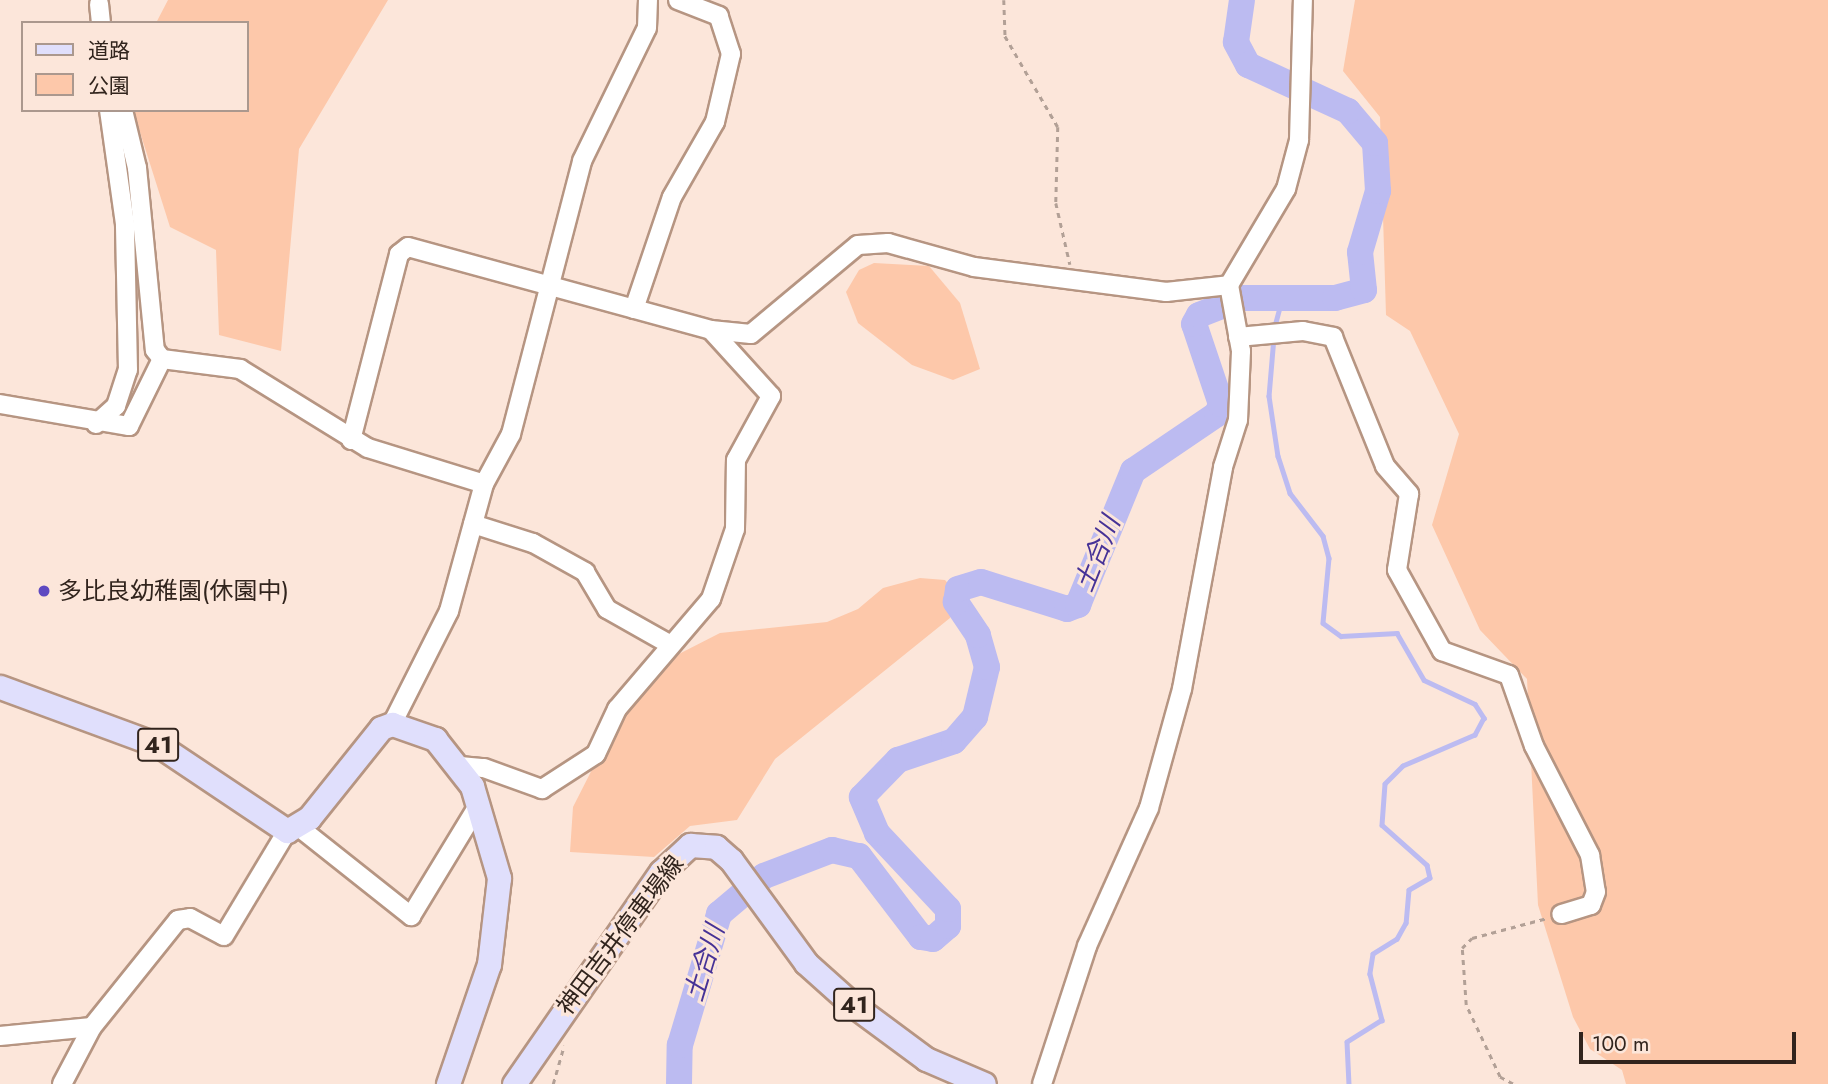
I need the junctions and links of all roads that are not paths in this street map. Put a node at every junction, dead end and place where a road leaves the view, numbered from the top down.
1 (648, 0) edge
2 (678, 0) edge
3 (1303, 0) edge
4 (99, 4) dead end
5 (101, 21) edge
6 (109, 112) edge
7 (123, 112) edge
8 (1229, 285) junction
9 (553, 288) junction
10 (634, 309) junction
11 (711, 330) junction
12 (1238, 337) junction
13 (162, 359) junction
14 (0, 404) edge
15 (96, 424) junction
16 (351, 440) junction
17 (484, 484) junction
18 (473, 524) junction
19 (669, 644) junction
20 (0, 687) edge
21 (392, 724) junction
22 (460, 766) junction
23 (479, 804) junction
24 (293, 829) junction
25 (1561, 914) road end
26 (92, 1027) junction
27 (0, 1036) edge
28 (62, 1084) edge
29 (447, 1084) edge
30 (514, 1084) edge
31 (984, 1084) edge
32 (1042, 1084) edge

1 - 9 street
2 - 10 street
3 - 8 street
4 - 5 street
6 - 15 street
7 - 13 street
8 - 11 street
8 - 12 street
9 - 10 street
9 - 16 street
9 - 17 street
10 - 11 street
11 - 19 street
12 - 25 street
12 - 32 street
13 - 15 street
13 - 16 street
14 - 15 street
16 - 17 street
17 - 18 street
18 - 19 street
18 - 21 street
19 - 22 street
20 - 24 main road, 41
21 - 22 main road
21 - 24 main road
22 - 23 main road
23 - 24 street
23 - 29 main road
24 - 26 street
26 - 27 street
26 - 28 street
30 - 31 main road, 神田吉井停車場線 / 41

